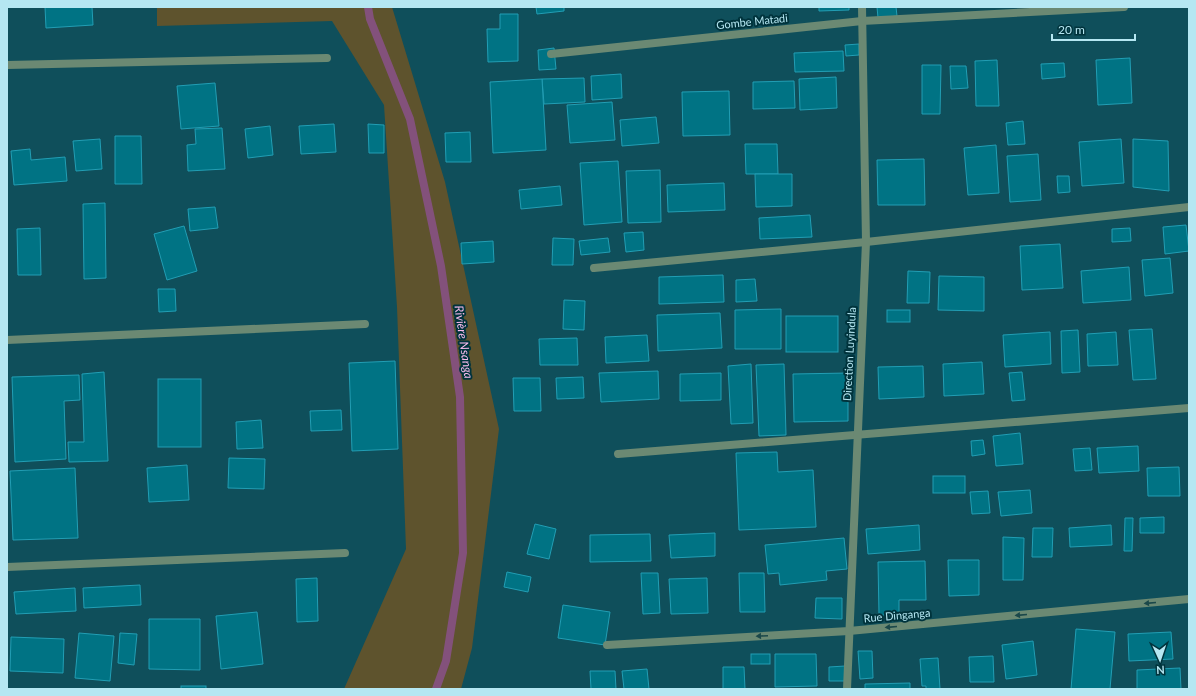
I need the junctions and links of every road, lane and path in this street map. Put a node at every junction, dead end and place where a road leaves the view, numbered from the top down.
1 (862, 7) edge
2 (1124, 7) edge
3 (862, 21) junction
4 (551, 54) dead end
5 (327, 58) dead end
6 (7, 65) edge
7 (1189, 207) edge
8 (866, 242) junction
9 (594, 268) dead end
10 (365, 324) dead end
11 (7, 340) edge
12 (1189, 408) edge
13 (856, 434) junction
14 (618, 454) dead end
15 (345, 552) dead end
16 (7, 567) edge
17 (1189, 599) edge
18 (849, 631) junction
19 (607, 645) dead end
20 (846, 689) edge

1 - 3 street, Direction Luyindula
2 - 3 street, Gombe Matadi
3 - 4 street, Gombe Matadi
3 - 8 street, Direction Luyindula
5 - 6 street
7 - 8 street
8 - 9 street
8 - 13 street, Direction Luyindula
10 - 11 street
12 - 13 street
13 - 14 street
13 - 18 street, Direction Luyindula
15 - 16 street
17 -> 18 street, Rue Dinganga
18 -> 19 street, Rue Dinganga
18 - 20 street, Direction Luyindula

